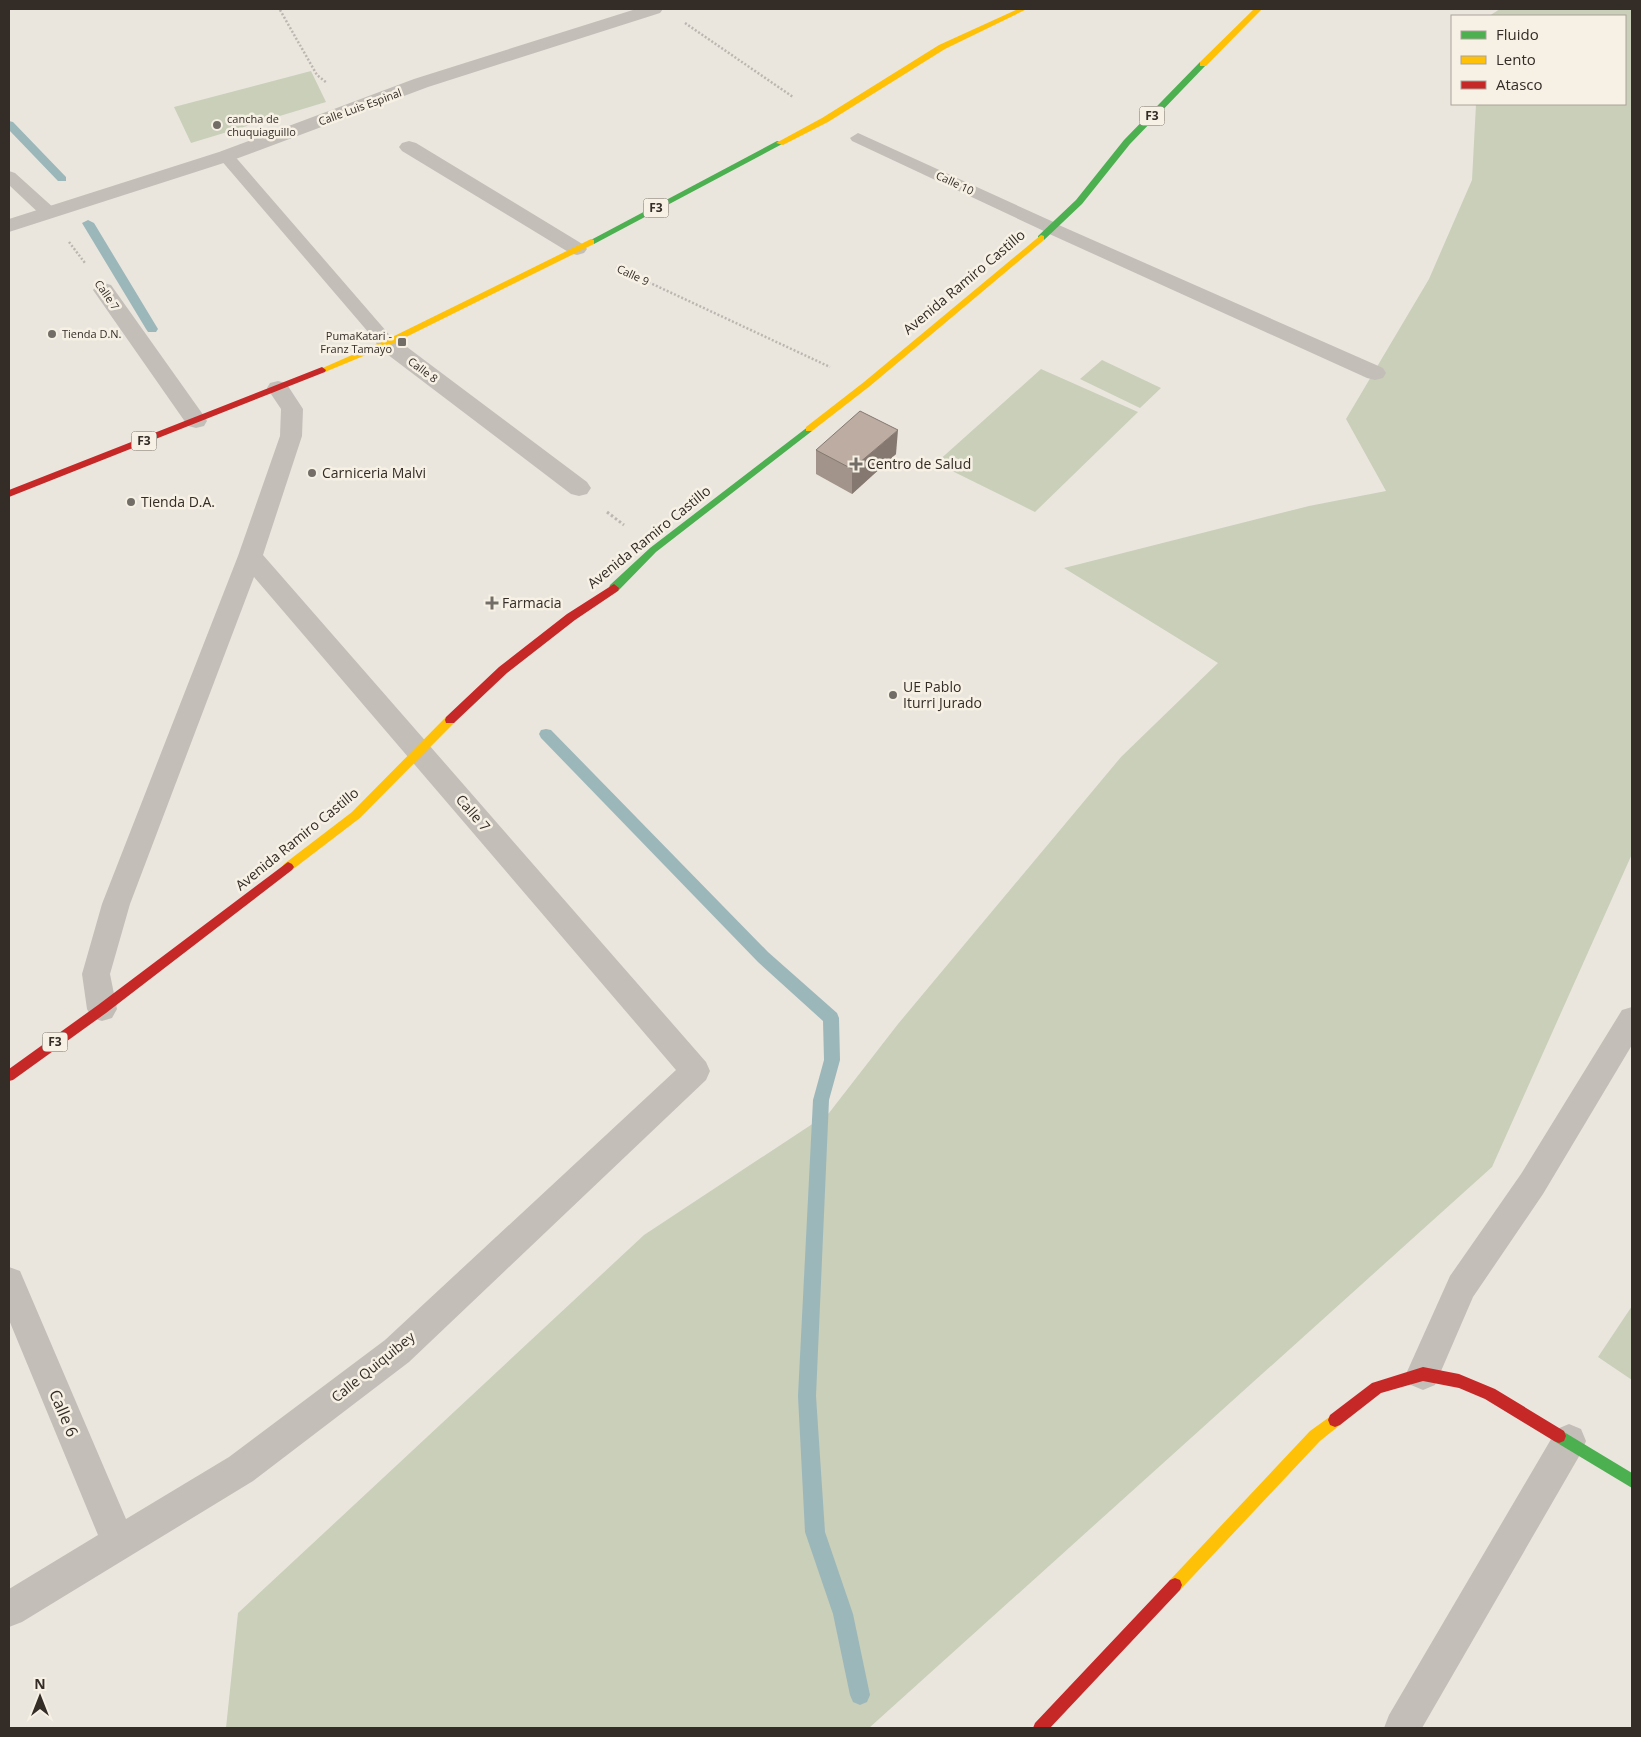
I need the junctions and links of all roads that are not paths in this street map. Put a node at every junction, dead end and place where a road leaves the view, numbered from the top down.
1 (654, 9) edge
2 (1023, 9) edge
3 (1258, 9) edge
4 (858, 138) dead end
5 (409, 147) dead end
6 (226, 156) junction
7 (9, 176) edge
8 (49, 213) junction
9 (9, 226) edge
10 (1052, 228) junction
11 (577, 249) junction
12 (104, 290) road end
13 (387, 343) junction
14 (1375, 373) dead end
15 (278, 388) junction
16 (196, 421) junction
17 (579, 488) road end
18 (9, 494) edge
19 (250, 556) junction
20 (419, 750) junction
21 (102, 1009) junction
22 (1632, 1019) edge
23 (695, 1070) joint
24 (9, 1076) edge
25 (9, 1282) edge
26 (1423, 1374) junction
27 (1569, 1441) junction
28 (1632, 1481) edge
29 (119, 1544) junction
30 (9, 1609) edge
31 (1040, 1728) edge
32 (1402, 1728) edge

1 - 6 street, Calle Luis Espinal
2 - 11 main road, F3
3 - 10 main road, Avenida Ramiro Castillo / F3
4 - 10 lane, Calle 10
5 - 11 street
6 - 8 street, Calle Luis Espinal
6 - 13 lane, Calle 8
7 - 8 lane
8 - 9 street, Calle Luis Espinal
10 - 14 street
10 - 20 main road, Avenida Ramiro Castillo / F3
11 - 13 main road, F3
12 - 16 street, Calle 7
13 - 15 main road, F3
13 - 17 street, Calle 8
15 - 16 main road, F3
15 - 19 street
16 - 18 main road, F3
19 - 20 street, Calle 7
19 - 21 street
20 - 21 main road, Avenida Ramiro Castillo / F3
20 - 23 street, Calle 7
21 - 24 main road, Avenida Ramiro Castillo / F3
22 - 26 street
23 - 29 street, Calle Quiquibey
25 - 29 street, Calle 6
26 - 27 main road
26 - 31 main road
27 - 28 main road
27 - 32 street
29 - 30 street, Calle Quiquibey

